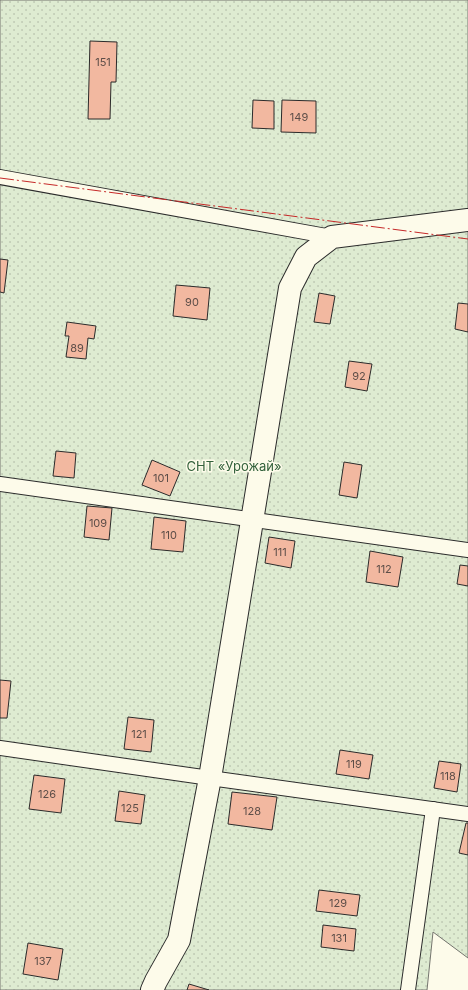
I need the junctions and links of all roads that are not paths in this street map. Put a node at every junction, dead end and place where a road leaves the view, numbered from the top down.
1 (0, 177) edge
2 (468, 220) edge
3 (332, 237) junction
4 (0, 484) edge
5 (252, 520) junction
6 (468, 550) edge
7 (0, 748) edge
8 (210, 778) junction
9 (433, 809) junction
10 (468, 814) edge
11 (152, 990) edge
12 (408, 990) edge

1 - 3 lane
2 - 3 street
3 - 5 street
4 - 5 lane
5 - 6 lane
5 - 8 street
7 - 8 lane
8 - 9 lane
8 - 11 street
9 - 10 lane
9 - 12 lane

